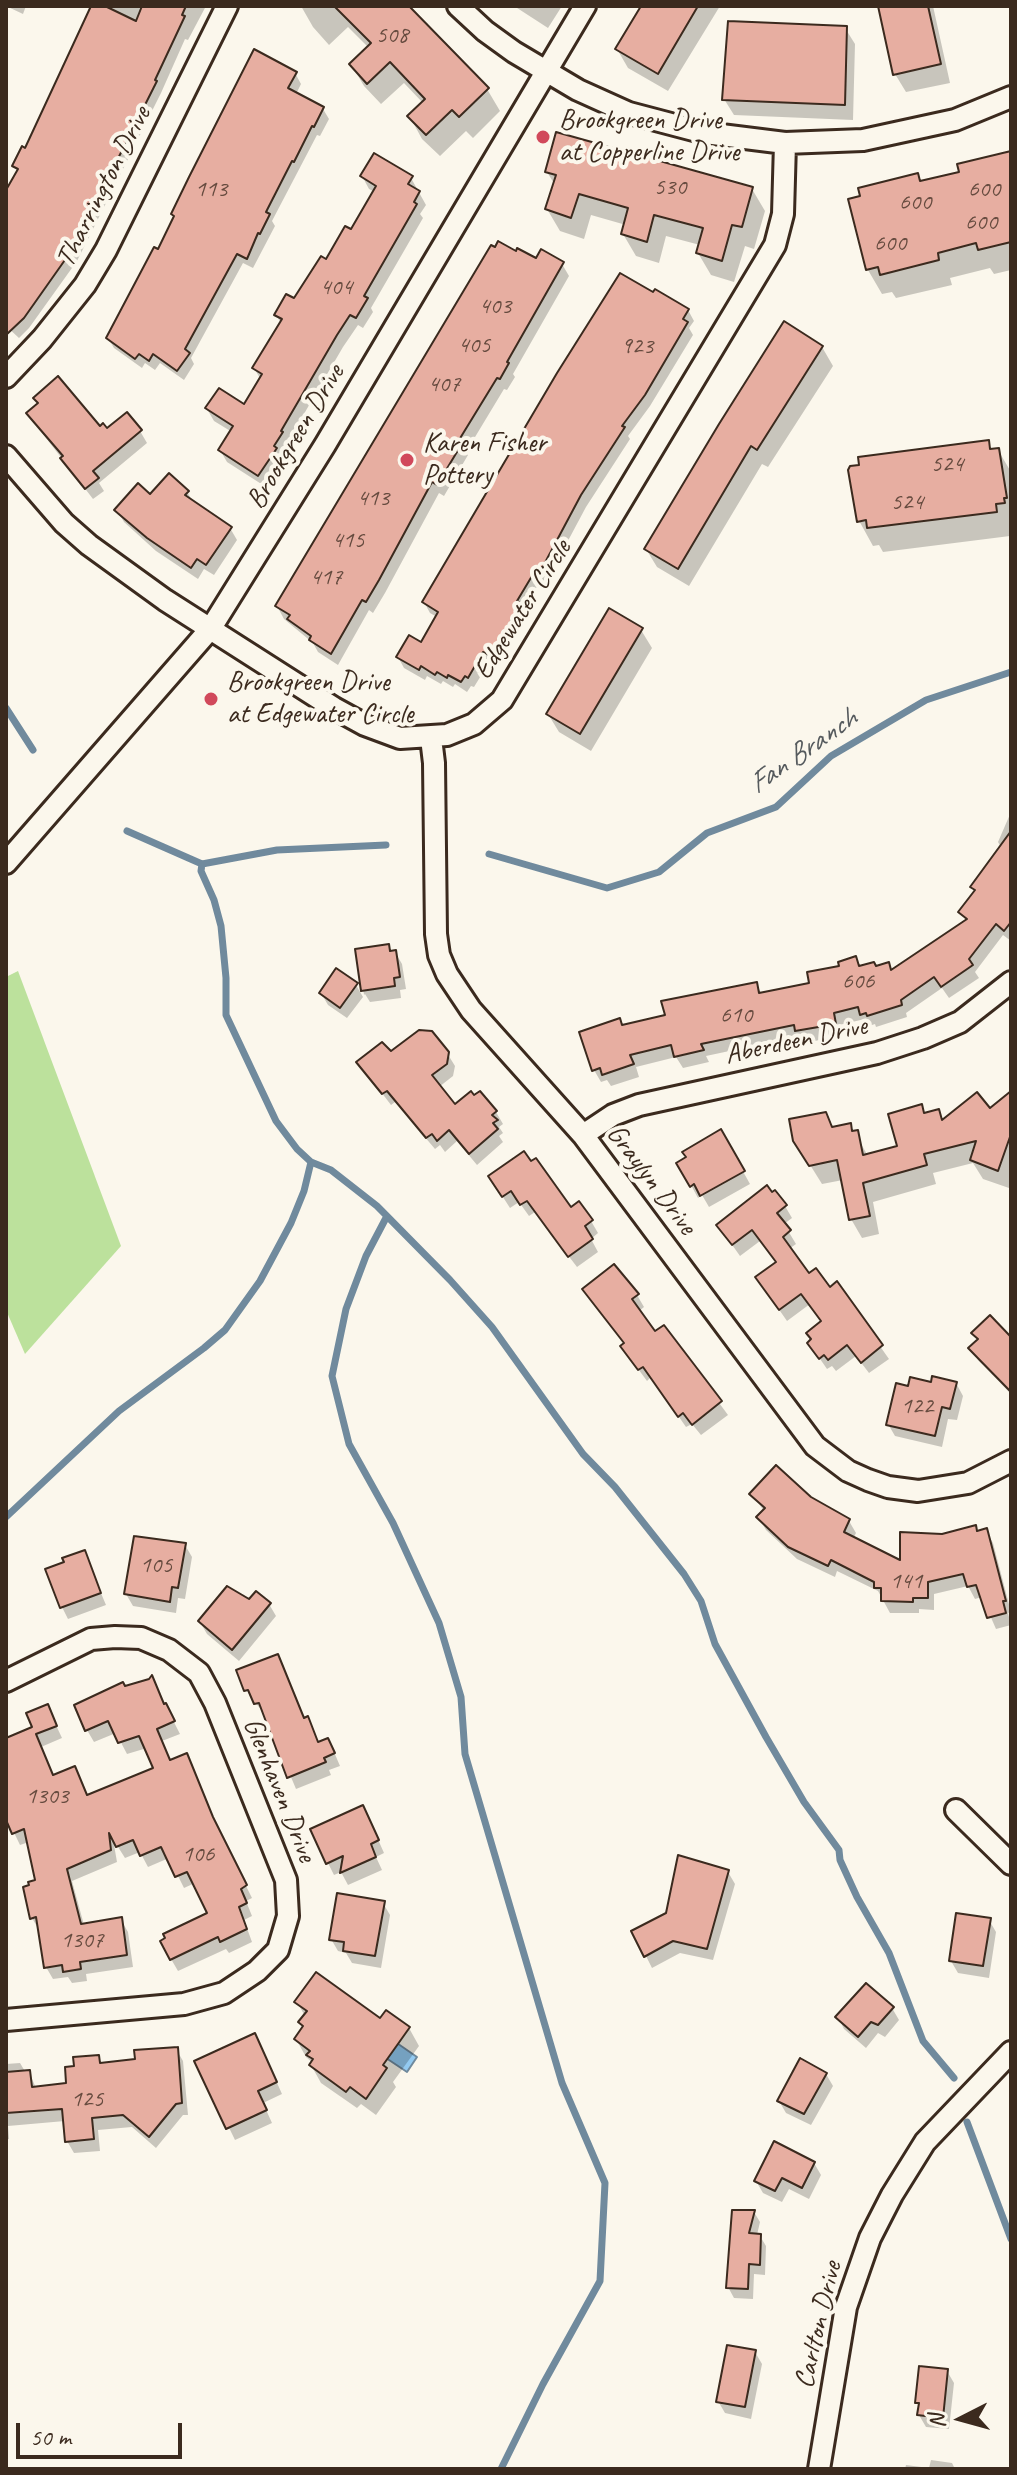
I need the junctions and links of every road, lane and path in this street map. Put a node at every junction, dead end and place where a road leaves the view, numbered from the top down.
1 (227, 6) edge
2 (458, 6) edge
3 (585, 6) edge
4 (546, 71) junction
5 (1011, 97) edge
6 (785, 143) junction
7 (6, 377) edge
8 (6, 456) edge
9 (211, 628) junction
10 (431, 738) junction
11 (6, 863) edge
12 (1011, 982) edge
13 (583, 1135) junction
14 (1011, 1461) edge
15 (6, 1681) edge
16 (956, 1810) dead end
17 (1011, 1864) edge
18 (6, 2020) edge
19 (1011, 2052) edge
20 (819, 2469) edge

1 - 7 street, Tharrington Drive
2 - 4 street
3 - 4 street, Brookgreen Drive
4 - 6 street
4 - 9 street, Brookgreen Drive
5 - 6 street
6 - 10 street, Edgewater Circle
8 - 9 street, Edgewater Circle
9 - 10 street, Edgewater Circle
9 - 11 street, Brookgreen Drive
10 - 13 street, Graylyn Drive
12 - 13 street, Aberdeen Drive
13 - 14 street, Graylyn Drive
15 - 18 street, Glenhaven Drive
16 - 17 street
19 - 20 street, Carlton Drive

